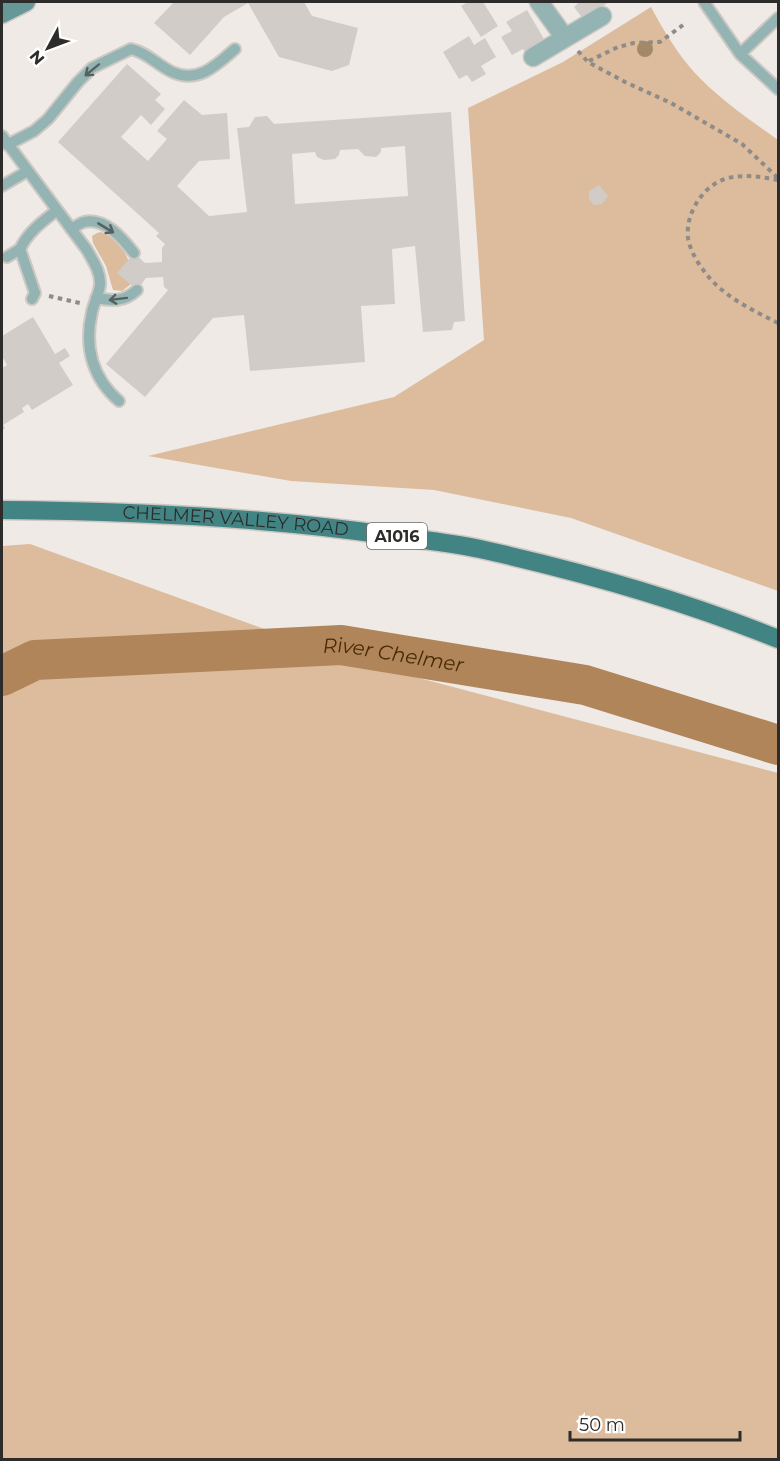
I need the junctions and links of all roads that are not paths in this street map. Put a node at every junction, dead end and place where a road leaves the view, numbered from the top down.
1 (26, 2) edge
2 (539, 2) edge
3 (704, 2) edge
4 (2, 14) edge
5 (602, 16) dead end
6 (778, 18) edge
7 (565, 38) junction
8 (235, 49) dead end
9 (740, 54) junction
10 (533, 57) dead end
11 (778, 89) edge
12 (4, 141) edge
13 (26, 172) junction
14 (2, 186) edge
15 (56, 211) junction
16 (71, 229) junction
17 (20, 249) junction
18 (134, 253) dead end
19 (7, 257) dead end
20 (137, 290) dead end
21 (96, 298) junction
22 (32, 299) dead end
23 (119, 400) dead end
24 (2, 510) edge
25 (778, 639) edge

1 - 4 street
2 - 7 street
3 - 9 lane
5 - 7 street
6 - 9 lane
7 - 10 street
8 -> 12 lane
9 - 11 lane
12 - 13 lane
13 - 14 lane
13 - 15 lane
15 - 16 lane
15 - 17 lane
16 -> 18 lane
16 - 21 lane
17 - 19 lane
17 - 22 lane
20 -> 21 lane
21 - 23 lane
24 - 25 main road, CHELMER VALLEY ROAD / A1016

